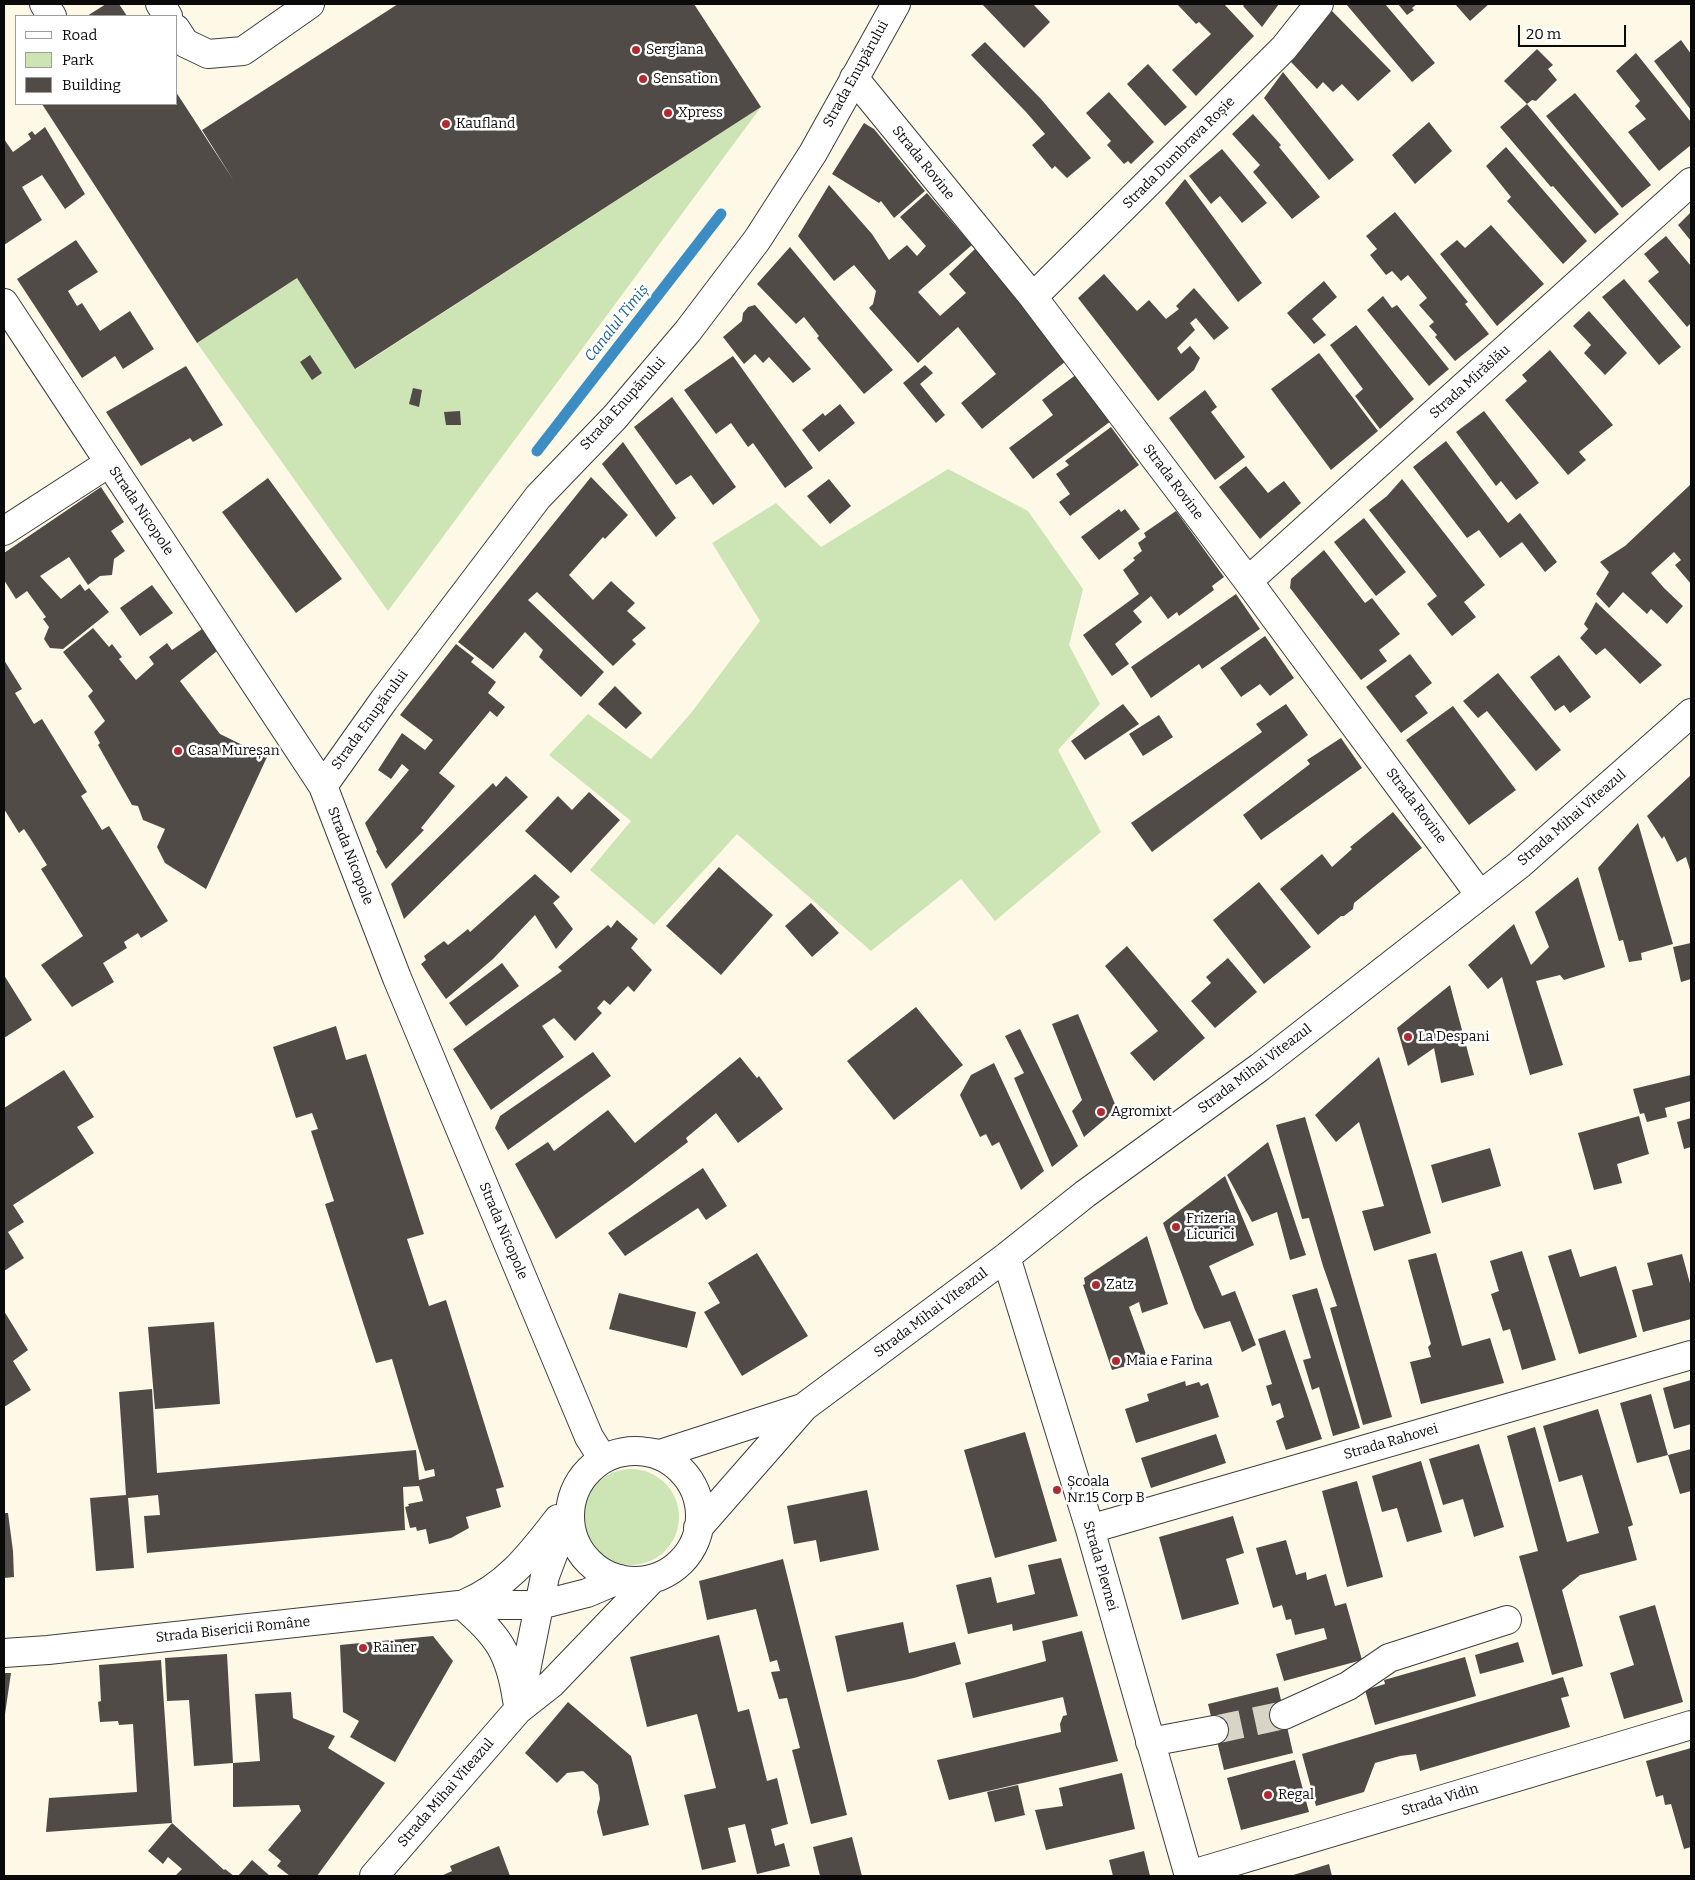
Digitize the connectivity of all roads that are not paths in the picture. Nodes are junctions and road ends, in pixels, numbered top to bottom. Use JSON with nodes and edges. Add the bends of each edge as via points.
{"nodes":[{"id":1,"x":44,"y":4,"type":"edge"},
{"id":2,"x":160,"y":4,"type":"edge"},
{"id":3,"x":310,"y":4,"type":"edge"},
{"id":4,"x":896,"y":4,"type":"edge"},
{"id":5,"x":1318,"y":4,"type":"edge"},
{"id":6,"x":51,"y":15,"type":"edge"},
{"id":7,"x":167,"y":15,"type":"edge"},
{"id":8,"x":178,"y":32,"type":"edge"},
{"id":9,"x":854,"y":78,"type":"junction"},
{"id":10,"x":1691,"y":182,"type":"edge"},
{"id":11,"x":1033,"y":297,"type":"junction"},
{"id":12,"x":4,"y":303,"type":"edge"},
{"id":13,"x":108,"y":463,"type":"junction"},
{"id":14,"x":4,"y":531,"type":"edge"},
{"id":15,"x":1248,"y":581,"type":"junction"},
{"id":16,"x":1691,"y":713,"type":"edge"},
{"id":17,"x":323,"y":786,"type":"junction"},
{"id":18,"x":1480,"y":895,"type":"junction"},
{"id":19,"x":1006,"y":1256,"type":"junction"},
{"id":20,"x":1691,"y":1355,"type":"edge"},
{"id":21,"x":804,"y":1407,"type":"junction"},
{"id":22,"x":639,"y":1450,"type":"junction"},
{"id":23,"x":603,"y":1459,"type":"junction"},
{"id":24,"x":570,"y":1510,"type":"junction"},
{"id":25,"x":698,"y":1528,"type":"junction"},
{"id":26,"x":1090,"y":1529,"type":"junction"},
{"id":27,"x":620,"y":1579,"type":"junction"},
{"id":28,"x":652,"y":1579,"type":"junction"},
{"id":29,"x":462,"y":1605,"type":"junction"},
{"id":30,"x":540,"y":1605,"type":"junction"},
{"id":31,"x":1507,"y":1620,"type":"dead end"},
{"id":32,"x":4,"y":1653,"type":"edge"},
{"id":33,"x":518,"y":1710,"type":"junction"},
{"id":34,"x":1284,"y":1715,"type":"tunnel mouth"},
{"id":35,"x":1691,"y":1725,"type":"edge"},
{"id":36,"x":1214,"y":1730,"type":"tunnel mouth"},
{"id":37,"x":1150,"y":1742,"type":"junction"},
{"id":38,"x":374,"y":1876,"type":"edge"},
{"id":39,"x":1189,"y":1876,"type":"edge"}],
"edges":[{"from":1,"to":6,"type":"street"},
{"from":2,"to":7,"type":"street"},
{"from":3,"to":8,"type":"street","via":[[244,51],[208,54],[185,43]]},
{"from":4,"to":9,"type":"street","name":"Strada Enupărului"},
{"from":5,"to":11,"type":"street","name":"Strada Dumbrava Roșie","via":[[1284,48]]},
{"from":9,"to":11,"type":"street","name":"Strada Rovine"},
{"from":9,"to":17,"type":"street","name":"Strada Enupărului","via":[[813,153],[757,240],[676,345],[615,416],[538,497]]},
{"from":10,"to":15,"type":"street","name":"Strada Mirăslău"},
{"from":11,"to":15,"type":"street","name":"Strada Rovine"},
{"from":12,"to":13,"type":"street","name":"Strada Nicopole"},
{"from":13,"to":14,"type":"street"},
{"from":13,"to":17,"type":"street","name":"Strada Nicopole"},
{"from":15,"to":18,"type":"street","name":"Strada Rovine"},
{"from":16,"to":18,"type":"street","name":"Strada Mihai Viteazul"},
{"from":17,"to":23,"type":"street","name":"Strada Nicopole","via":[[409,1008],[588,1437]]},
{"from":18,"to":19,"type":"street","name":"Strada Mihai Viteazul","via":[[1260,1067],[1085,1194]]},
{"from":19,"to":21,"type":"street","name":"Strada Mihai Viteazul"},
{"from":19,"to":26,"type":"street","name":"Strada Plevnei"},
{"from":20,"to":26,"type":"street","name":"Strada Rahovei"},
{"from":21,"to":22,"type":"street","name":"Strada Mihai Viteazul","via":[[660,1454]]},
{"from":21,"to":25,"type":"street","name":"Strada Mihai Viteazul"},
{"from":22,"to":23,"type":"street"},
{"from":22,"to":25,"type":"street","via":[[665,1458],[686,1476],[699,1506]]},
{"from":23,"to":24,"type":"street","via":[[582,1478]]},
{"from":24,"to":27,"type":"street","via":[[574,1539],[584,1557],[600,1571]]},
{"from":24,"to":29,"type":"street","name":"Strada Bisericii Române","via":[[503,1582]]},
{"from":24,"to":30,"type":"street","name":"Strada Mihai Viteazul","via":[[545,1576]]},
{"from":25,"to":28,"type":"street","via":[[683,1560]]},
{"from":26,"to":37,"type":"street","name":"Strada Plevnei"},
{"from":27,"to":28,"type":"street"},
{"from":27,"to":30,"type":"street","name":"Strada Bisericii Române","via":[[580,1595]]},
{"from":28,"to":33,"type":"street","name":"Strada Mihai Viteazul","via":[[551,1684]]},
{"from":29,"to":30,"type":"street","name":"Strada Bisericii Române"},
{"from":29,"to":32,"type":"street","name":"Strada Bisericii Române"},
{"from":29,"to":33,"type":"street","via":[[480,1620],[503,1648],[514,1678]]},
{"from":30,"to":33,"type":"street","name":"Strada Mihai Viteazul"},
{"from":31,"to":34,"type":"street","via":[[1389,1658],[1348,1686]]},
{"from":33,"to":38,"type":"street","name":"Strada Mihai Viteazul"},
{"from":35,"to":39,"type":"street","name":"Strada Vidin"},
{"from":36,"to":37,"type":"street"},
{"from":37,"to":39,"type":"street","name":"Strada Plevnei"}]}
